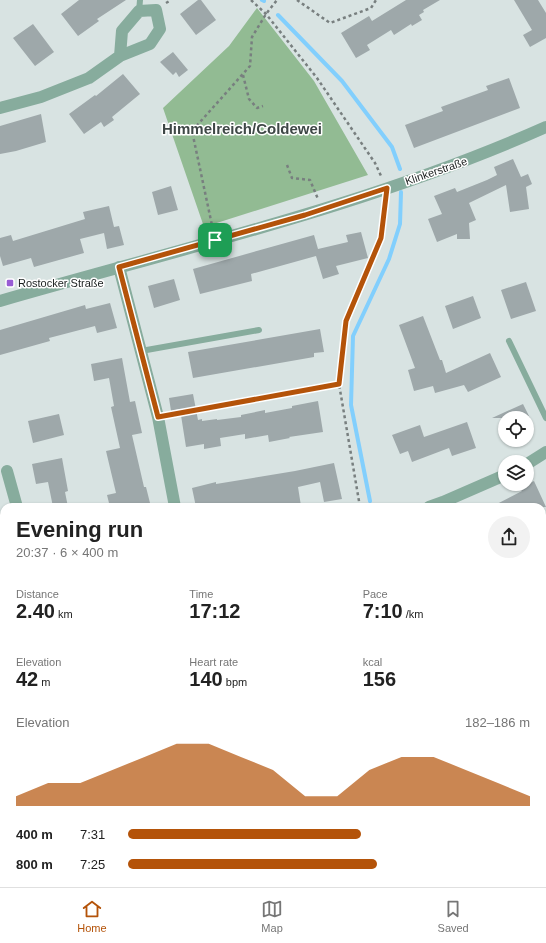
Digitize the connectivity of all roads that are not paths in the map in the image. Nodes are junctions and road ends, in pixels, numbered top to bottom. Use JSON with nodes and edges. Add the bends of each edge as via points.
{"nodes":[{"id":1,"x":139,"y":6,"type":"edge"},
{"id":2,"x":120,"y":56,"type":"junction"},
{"id":3,"x":0,"y":108,"type":"edge"},
{"id":4,"x":546,"y":127,"type":"edge"},
{"id":5,"x":119,"y":267,"type":"junction"},
{"id":6,"x":0,"y":301,"type":"edge"},
{"id":7,"x":259,"y":330,"type":"dead end"},
{"id":8,"x":509,"y":341,"type":"dead end"},
{"id":9,"x":141,"y":351,"type":"junction"},
{"id":10,"x":546,"y":418,"type":"edge"},
{"id":11,"x":546,"y":452,"type":"edge"},
{"id":12,"x":534,"y":460,"type":"edge"},
{"id":13,"x":7,"y":471,"type":"dead end"},
{"id":14,"x":498,"y":478,"type":"edge"},
{"id":15,"x":16,"y":503,"type":"edge"},
{"id":16,"x":174,"y":503,"type":"edge"},
{"id":17,"x":448,"y":503,"type":"edge"}],
"edges":[{"from":1,"to":2,"type":"street","via":[[122,31]]},
{"from":1,"to":2,"type":"street","via":[[156,10],[160,30],[150,44]]},
{"from":2,"to":3,"type":"street","via":[[89,78],[41,97]]},
{"from":4,"to":5,"type":"street","name":"Klinkerstraße","via":[[500,148],[387,188]]},
{"from":5,"to":6,"type":"street","name":"Klinkerstraße"},
{"from":5,"to":9,"type":"street"},
{"from":7,"to":9,"type":"lane"},
{"from":8,"to":10,"type":"lane"},
{"from":9,"to":16,"type":"street","via":[[158,417]]},
{"from":11,"to":12,"type":"street"},
{"from":13,"to":15,"type":"street"},
{"from":14,"to":17,"type":"street"}]}
